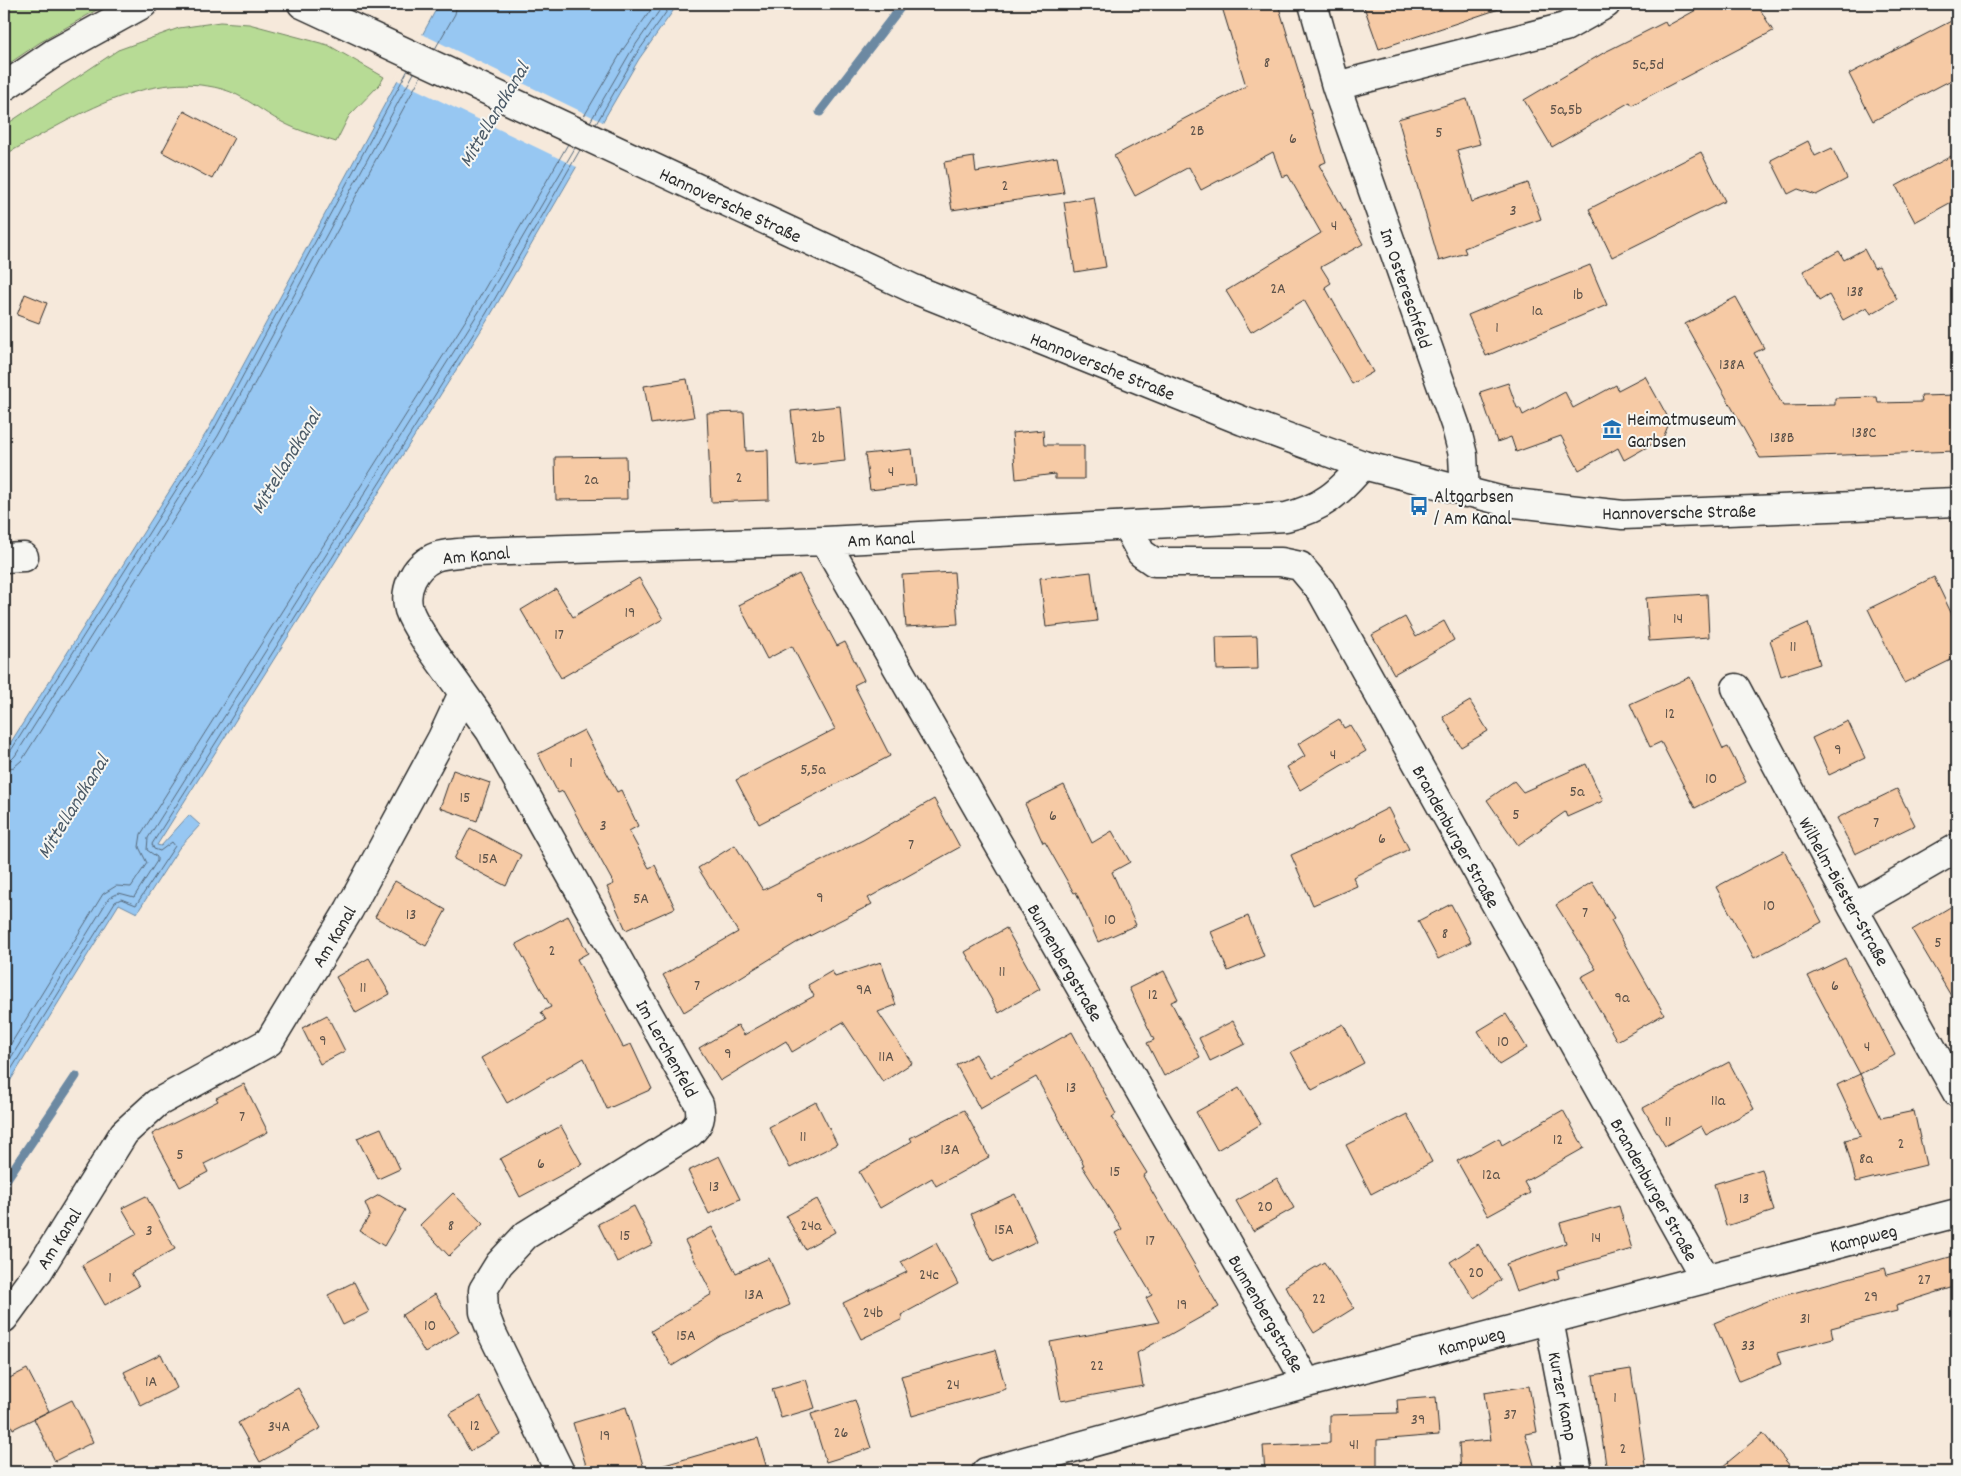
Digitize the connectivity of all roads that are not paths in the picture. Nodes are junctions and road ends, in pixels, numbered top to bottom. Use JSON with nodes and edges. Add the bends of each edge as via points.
{"nodes":[{"id":1,"x":143,"y":4,"type":"edge"},
{"id":2,"x":1313,"y":4,"type":"edge"},
{"id":3,"x":1606,"y":4,"type":"edge"},
{"id":4,"x":316,"y":7,"type":"edge"},
{"id":5,"x":1336,"y":86,"type":"junction"},
{"id":6,"x":4,"y":87,"type":"edge"},
{"id":7,"x":1363,"y":465,"type":"junction"},
{"id":8,"x":1465,"y":493,"type":"junction"},
{"id":9,"x":1957,"y":502,"type":"edge"},
{"id":10,"x":1127,"y":526,"type":"junction"},
{"id":11,"x":826,"y":541,"type":"junction"},
{"id":12,"x":1736,"y":688,"type":"dead end"},
{"id":13,"x":463,"y":693,"type":"junction"},
{"id":14,"x":1957,"y":848,"type":"edge"},
{"id":15,"x":1853,"y":908,"type":"junction"},
{"id":16,"x":1957,"y":1092,"type":"edge"},
{"id":17,"x":1957,"y":1212,"type":"edge"},
{"id":18,"x":1704,"y":1277,"type":"junction"},
{"id":19,"x":4,"y":1318,"type":"edge"},
{"id":20,"x":1549,"y":1320,"type":"junction"},
{"id":21,"x":1307,"y":1383,"type":"junction"},
{"id":22,"x":560,"y":1472,"type":"edge"},
{"id":23,"x":986,"y":1472,"type":"edge"},
{"id":24,"x":1578,"y":1472,"type":"edge"}],
"edges":[{"from":1,"to":6,"type":"street","via":[[54,52]]},
{"from":2,"to":5,"type":"street","name":"Im Ostereschfeld"},
{"from":3,"to":5,"type":"street","via":[[1565,27]]},
{"from":4,"to":7,"type":"street","name":"Hannoversche Straße","via":[[619,153],[914,289],[1243,421]]},
{"from":5,"to":8,"type":"street","name":"Im Ostereschfeld","via":[[1456,427],[1463,455]]},
{"from":7,"to":8,"type":"street","name":"Hannoversche Straße"},
{"from":7,"to":10,"type":"street","name":"Am Kanal","via":[[1326,502],[1307,512],[1286,517]]},
{"from":8,"to":9,"type":"street","name":"Hannoversche Straße","via":[[1507,502],[1622,515]]},
{"from":10,"to":11,"type":"street","name":"Am Kanal"},
{"from":10,"to":18,"type":"street","name":"Brandenburger Straße","via":[[1141,553],[1154,562],[1281,562],[1300,566],[1321,591]]},
{"from":11,"to":13,"type":"street","name":"Am Kanal","via":[[474,552],[433,558],[418,569],[411,581],[407,595],[409,608]]},
{"from":11,"to":21,"type":"street","name":"Bunnenbergstraße"},
{"from":12,"to":15,"type":"street","name":"Wilhelm-Biester-Straße"},
{"from":13,"to":19,"type":"street","name":"Am Kanal","via":[[350,910],[269,1042],[157,1103],[124,1132],[39,1270]]},
{"from":13,"to":22,"type":"street","name":"Im Lerchenfeld","via":[[490,731],[699,1104],[701,1114],[699,1125],[690,1133],[526,1235],[498,1264],[483,1290],[484,1312],[492,1333]]},
{"from":14,"to":15,"type":"street"},
{"from":15,"to":16,"type":"street","name":"Wilhelm-Biester-Straße"},
{"from":17,"to":18,"type":"street","name":"Kampweg"},
{"from":18,"to":20,"type":"street","name":"Kampweg"},
{"from":20,"to":21,"type":"street","name":"Kampweg"},
{"from":20,"to":24,"type":"street","name":"Kurzer Kamp"},
{"from":21,"to":23,"type":"street","name":"Kampweg"}]}
